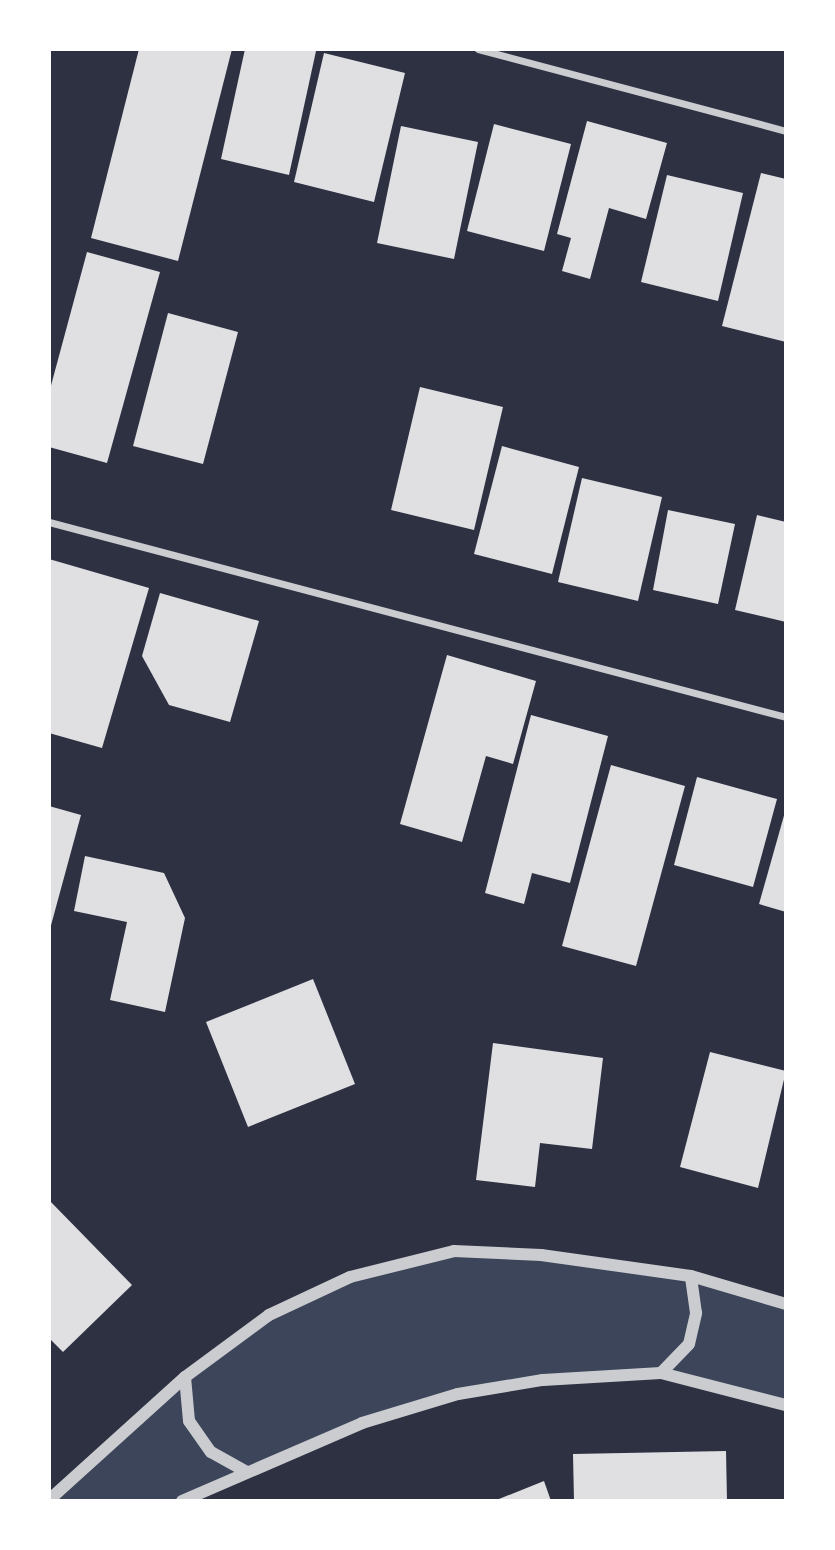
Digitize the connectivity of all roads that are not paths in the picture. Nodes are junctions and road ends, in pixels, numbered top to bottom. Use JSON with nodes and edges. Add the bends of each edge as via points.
{"nodes":[{"id":1,"x":478,"y":49,"type":"edge"},
{"id":2,"x":786,"y":131,"type":"edge"},
{"id":3,"x":49,"y":522,"type":"edge"},
{"id":4,"x":786,"y":717,"type":"edge"},
{"id":5,"x":691,"y":1276,"type":"junction"},
{"id":6,"x":786,"y":1304,"type":"edge"},
{"id":7,"x":661,"y":1373,"type":"junction"},
{"id":8,"x":185,"y":1377,"type":"junction"},
{"id":9,"x":786,"y":1405,"type":"edge"},
{"id":10,"x":247,"y":1472,"type":"junction"},
{"id":11,"x":49,"y":1500,"type":"edge"},
{"id":12,"x":181,"y":1501,"type":"edge"}],
"edges":[{"from":1,"to":2,"type":"street"},
{"from":3,"to":4,"type":"street"},
{"from":5,"to":6,"type":"street"},
{"from":5,"to":7,"type":"street","via":[[696,1312],[689,1344]]},
{"from":5,"to":8,"type":"street","via":[[541,1255],[454,1251],[350,1277],[269,1315]]},
{"from":7,"to":9,"type":"street"},
{"from":7,"to":10,"type":"street","via":[[543,1380],[457,1394],[362,1423]]},
{"from":8,"to":10,"type":"street","via":[[189,1421],[211,1451]]},
{"from":8,"to":11,"type":"street"},
{"from":10,"to":12,"type":"street"}]}
